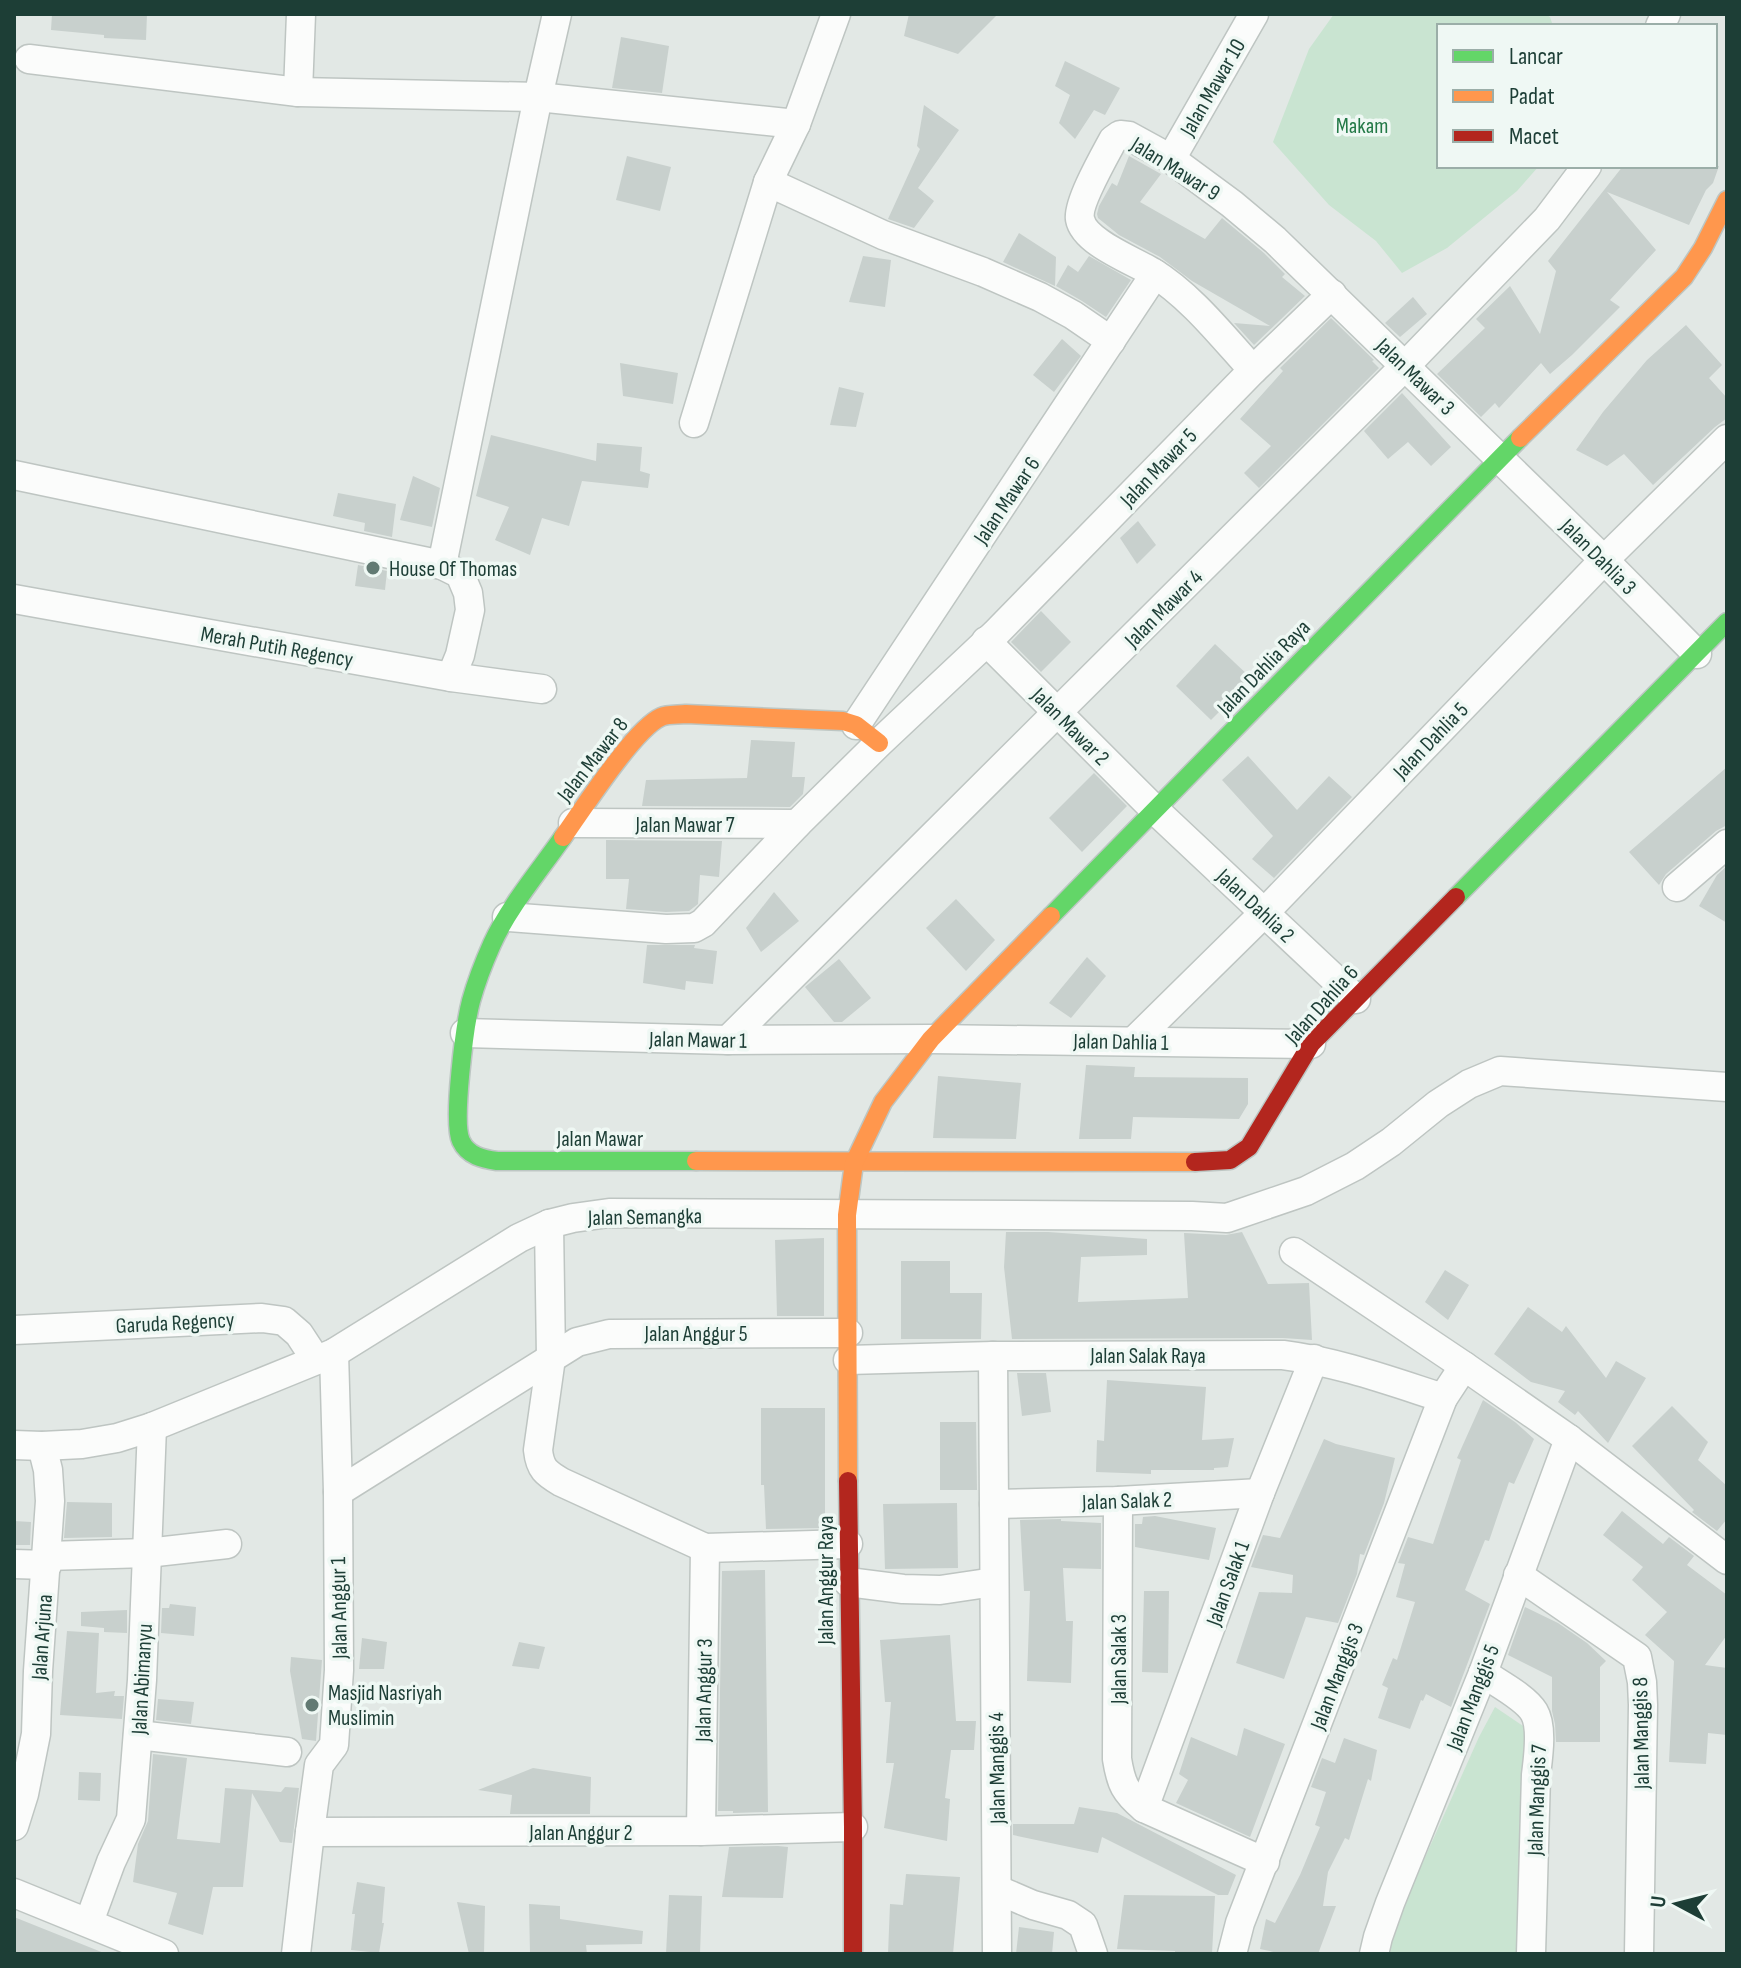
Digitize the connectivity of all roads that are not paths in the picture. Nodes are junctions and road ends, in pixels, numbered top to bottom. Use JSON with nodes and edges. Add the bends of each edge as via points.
{"nodes":[{"id":1,"x":301,"y":14,"type":"edge"},
{"id":2,"x":557,"y":14,"type":"edge"},
{"id":3,"x":836,"y":14,"type":"edge"},
{"id":4,"x":1254,"y":14,"type":"edge"},
{"id":5,"x":29,"y":59,"type":"dead end"},
{"id":6,"x":298,"y":92,"type":"junction"},
{"id":7,"x":538,"y":97,"type":"junction"},
{"id":8,"x":796,"y":124,"type":"junction"},
{"id":9,"x":1171,"y":159,"type":"junction"},
{"id":10,"x":1585,"y":168,"type":"edge"},
{"id":11,"x":768,"y":182,"type":"junction"},
{"id":12,"x":1727,"y":200,"type":"edge"},
{"id":13,"x":1155,"y":274,"type":"junction"},
{"id":14,"x":1332,"y":294,"type":"junction"},
{"id":15,"x":1111,"y":341,"type":"junction"},
{"id":16,"x":1405,"y":366,"type":"junction"},
{"id":17,"x":1253,"y":370,"type":"junction"},
{"id":18,"x":694,"y":423,"type":"dead end"},
{"id":19,"x":1727,"y":439,"type":"edge"},
{"id":20,"x":1500,"y":458,"type":"junction"},
{"id":21,"x":14,"y":475,"type":"edge"},
{"id":22,"x":1604,"y":560,"type":"junction"},
{"id":23,"x":442,"y":565,"type":"junction"},
{"id":24,"x":14,"y":599,"type":"edge"},
{"id":25,"x":1727,"y":622,"type":"edge"},
{"id":26,"x":986,"y":641,"type":"junction"},
{"id":27,"x":1697,"y":654,"type":"junction"},
{"id":28,"x":451,"y":677,"type":"junction"},
{"id":29,"x":542,"y":689,"type":"dead end"},
{"id":30,"x":1057,"y":713,"type":"junction"},
{"id":31,"x":856,"y":725,"type":"junction"},
{"id":32,"x":879,"y":743,"type":"junction"},
{"id":33,"x":1156,"y":811,"type":"junction"},
{"id":34,"x":573,"y":823,"type":"junction"},
{"id":35,"x":797,"y":824,"type":"junction"},
{"id":36,"x":1726,"y":846,"type":"edge"},
{"id":37,"x":1677,"y":887,"type":"dead end"},
{"id":38,"x":1264,"y":913,"type":"junction"},
{"id":39,"x":507,"y":917,"type":"junction"},
{"id":40,"x":1356,"y":999,"type":"junction"},
{"id":41,"x":465,"y":1033,"type":"junction"},
{"id":42,"x":931,"y":1039,"type":"junction"},
{"id":43,"x":728,"y":1040,"type":"junction"},
{"id":44,"x":1134,"y":1041,"type":"junction"},
{"id":45,"x":1311,"y":1044,"type":"junction"},
{"id":46,"x":1727,"y":1087,"type":"edge"},
{"id":47,"x":852,"y":1171,"type":"junction"},
{"id":48,"x":848,"y":1210,"type":"junction"},
{"id":49,"x":549,"y":1224,"type":"junction"},
{"id":50,"x":1294,"y":1252,"type":"dead end"},
{"id":51,"x":14,"y":1330,"type":"edge"},
{"id":52,"x":848,"y":1346,"type":"junction"},
{"id":53,"x":325,"y":1356,"type":"junction"},
{"id":54,"x":993,"y":1356,"type":"junction"},
{"id":55,"x":551,"y":1358,"type":"junction"},
{"id":56,"x":1314,"y":1359,"type":"junction"},
{"id":57,"x":1464,"y":1366,"type":"junction"},
{"id":58,"x":1443,"y":1398,"type":"junction"},
{"id":59,"x":152,"y":1427,"type":"junction"},
{"id":60,"x":1569,"y":1439,"type":"junction"},
{"id":61,"x":28,"y":1445,"type":"edge"},
{"id":62,"x":338,"y":1492,"type":"junction"},
{"id":63,"x":1260,"y":1493,"type":"junction"},
{"id":64,"x":1118,"y":1501,"type":"junction"},
{"id":65,"x":994,"y":1504,"type":"junction"},
{"id":66,"x":227,"y":1544,"type":"dead end"},
{"id":67,"x":848,"y":1544,"type":"junction"},
{"id":68,"x":705,"y":1548,"type":"junction"},
{"id":69,"x":147,"y":1553,"type":"junction"},
{"id":70,"x":1727,"y":1560,"type":"edge"},
{"id":71,"x":47,"y":1561,"type":"junction"},
{"id":72,"x":14,"y":1564,"type":"edge"},
{"id":73,"x":1518,"y":1575,"type":"junction"},
{"id":74,"x":848,"y":1582,"type":"junction"},
{"id":75,"x":994,"y":1582,"type":"junction"},
{"id":76,"x":1483,"y":1673,"type":"junction"},
{"id":77,"x":138,"y":1735,"type":"junction"},
{"id":78,"x":287,"y":1752,"type":"dead end"},
{"id":79,"x":1144,"y":1808,"type":"junction"},
{"id":80,"x":14,"y":1826,"type":"edge"},
{"id":81,"x":853,"y":1827,"type":"junction"},
{"id":82,"x":701,"y":1831,"type":"junction"},
{"id":83,"x":310,"y":1832,"type":"junction"},
{"id":84,"x":1265,"y":1862,"type":"junction"},
{"id":85,"x":998,"y":1890,"type":"junction"},
{"id":86,"x":15,"y":1896,"type":"edge"},
{"id":87,"x":89,"y":1922,"type":"junction"},
{"id":88,"x":164,"y":1954,"type":"edge"},
{"id":89,"x":296,"y":1954,"type":"edge"},
{"id":90,"x":853,"y":1954,"type":"edge"},
{"id":91,"x":997,"y":1954,"type":"edge"},
{"id":92,"x":1093,"y":1954,"type":"edge"},
{"id":93,"x":1232,"y":1954,"type":"edge"},
{"id":94,"x":1374,"y":1954,"type":"edge"},
{"id":95,"x":1531,"y":1954,"type":"edge"},
{"id":96,"x":1639,"y":1954,"type":"edge"}],
"edges":[{"from":1,"to":6,"type":"street"},
{"from":2,"to":7,"type":"street"},
{"from":3,"to":8,"type":"street"},
{"from":4,"to":9,"type":"street","name":"Jalan Mawar 10"},
{"from":5,"to":6,"type":"street"},
{"from":6,"to":7,"type":"street"},
{"from":7,"to":8,"type":"street"},
{"from":7,"to":23,"type":"street"},
{"from":8,"to":11,"type":"street"},
{"from":9,"to":13,"type":"street","name":"Jalan Mawar 9","via":[[1120,135],[1106,152],[1079,217],[1087,234]]},
{"from":9,"to":14,"type":"street","name":"Jalan Mawar 9","via":[[1243,213]]},
{"from":10,"to":16,"type":"street","name":"Jalan Mawar 4","via":[[1547,219]]},
{"from":11,"to":15,"type":"street","via":[[883,235],[1040,297]]},
{"from":11,"to":18,"type":"street"},
{"from":12,"to":20,"type":"street","name":"Jalan Dahlia Raya","via":[[1684,277]]},
{"from":13,"to":15,"type":"street","name":"Jalan Mawar 6"},
{"from":13,"to":17,"type":"street","name":"Jalan Mawar 9"},
{"from":14,"to":16,"type":"street","name":"Jalan Mawar 3"},
{"from":14,"to":17,"type":"street","name":"Jalan Mawar 5"},
{"from":15,"to":31,"type":"street","name":"Jalan Mawar 6"},
{"from":16,"to":20,"type":"street","name":"Jalan Mawar 3"},
{"from":16,"to":30,"type":"street","name":"Jalan Mawar 4"},
{"from":17,"to":26,"type":"street","name":"Jalan Mawar 5"},
{"from":19,"to":22,"type":"street","name":"Jalan Dahlia 5"},
{"from":20,"to":22,"type":"street","name":"Jalan Dahlia 3"},
{"from":20,"to":33,"type":"street","name":"Jalan Dahlia Raya"},
{"from":21,"to":23,"type":"street"},
{"from":22,"to":27,"type":"street","name":"Jalan Dahlia 3"},
{"from":22,"to":38,"type":"street","name":"Jalan Dahlia 5"},
{"from":23,"to":28,"type":"street","via":[[460,574],[470,610]]},
{"from":24,"to":28,"type":"street","name":"Merah Putih Regency"},
{"from":25,"to":27,"type":"street","name":"Jalan Dahlia 6"},
{"from":26,"to":30,"type":"street","name":"Jalan Mawar 2"},
{"from":26,"to":32,"type":"street","name":"Jalan Mawar 5"},
{"from":27,"to":40,"type":"street","name":"Jalan Dahlia 6"},
{"from":28,"to":29,"type":"street","name":"Merah Putih Regency"},
{"from":30,"to":33,"type":"street","name":"Jalan Mawar 2"},
{"from":30,"to":43,"type":"street","name":"Jalan Mawar 4"},
{"from":31,"to":32,"type":"street","name":"Jalan Mawar 8"},
{"from":31,"to":34,"type":"street","name":"Jalan Mawar 8","via":[[832,719],[663,716],[630,745]]},
{"from":32,"to":35,"type":"street","name":"Jalan Mawar 5"},
{"from":33,"to":38,"type":"street","name":"Jalan Dahlia 2"},
{"from":33,"to":42,"type":"street","name":"Jalan Dahlia Raya"},
{"from":34,"to":35,"type":"street","name":"Jalan Mawar 7"},
{"from":34,"to":39,"type":"street","name":"Jalan Mawar 8"},
{"from":35,"to":39,"type":"street","name":"Jalan Mawar 5","via":[[694,928]]},
{"from":36,"to":37,"type":"street"},
{"from":38,"to":40,"type":"street","name":"Jalan Dahlia 2"},
{"from":38,"to":44,"type":"street","name":"Jalan Dahlia 5"},
{"from":39,"to":41,"type":"street","name":"Jalan Mawar 8","via":[[481,971]]},
{"from":40,"to":45,"type":"street","name":"Jalan Dahlia 6"},
{"from":41,"to":43,"type":"street","name":"Jalan Mawar 1"},
{"from":41,"to":47,"type":"street","name":"Jalan Mawar","via":[[457,1120],[461,1141],[481,1159]]},
{"from":42,"to":43,"type":"street","name":"Jalan Mawar 1"},
{"from":42,"to":44,"type":"street","name":"Jalan Dahlia 1"},
{"from":42,"to":47,"type":"street","name":"Jalan Dahlia Raya","via":[[883,1102]]},
{"from":44,"to":45,"type":"street","name":"Jalan Dahlia 1"},
{"from":45,"to":47,"type":"street","name":"Jalan Dahlia 6","via":[[1249,1147],[1230,1160]]},
{"from":46,"to":48,"type":"street","name":"Jalan Semangka","via":[[1500,1071],[1438,1104],[1355,1166],[1306,1191],[1227,1218]]},
{"from":47,"to":48,"type":"street","name":"Jalan Dahlia Raya"},
{"from":48,"to":49,"type":"street","name":"Jalan Semangka","via":[[609,1213]]},
{"from":48,"to":52,"type":"street","name":"Jalan Anggur Raya"},
{"from":49,"to":53,"type":"street","name":"Jalan Semangka"},
{"from":49,"to":55,"type":"street"},
{"from":50,"to":57,"type":"street"},
{"from":51,"to":53,"type":"street","name":"Garuda Regency","via":[[262,1318],[284,1321]]},
{"from":52,"to":54,"type":"street","name":"Jalan Salak Raya"},
{"from":52,"to":55,"type":"street","name":"Jalan Anggur 5","via":[[609,1334],[577,1342]]},
{"from":52,"to":67,"type":"street","name":"Jalan Anggur Raya"},
{"from":53,"to":59,"type":"street","name":"Jalan Semangka"},
{"from":53,"to":62,"type":"street","name":"Jalan Anggur 1"},
{"from":54,"to":56,"type":"street","name":"Jalan Salak Raya"},
{"from":54,"to":65,"type":"street","name":"Jalan Manggis 4"},
{"from":55,"to":62,"type":"street","name":"Jalan Anggur 5"},
{"from":55,"to":68,"type":"street","via":[[538,1450],[547,1473]]},
{"from":56,"to":58,"type":"street","name":"Jalan Salak Raya"},
{"from":56,"to":63,"type":"street","name":"Jalan Salak 1"},
{"from":57,"to":58,"type":"street","name":"Jalan Manggis 3"},
{"from":57,"to":60,"type":"street"},
{"from":58,"to":84,"type":"street","name":"Jalan Manggis 3"},
{"from":59,"to":61,"type":"street","name":"Jalan Semangka","via":[[82,1444]]},
{"from":59,"to":69,"type":"street","name":"Jalan Abimanyu"},
{"from":60,"to":70,"type":"street"},
{"from":60,"to":73,"type":"street","name":"Jalan Manggis 5"},
{"from":61,"to":71,"type":"street","name":"Jalan Arjuna","via":[[48,1470]]},
{"from":62,"to":83,"type":"street","name":"Jalan Anggur 1","via":[[334,1745],[319,1765]]},
{"from":63,"to":64,"type":"street","name":"Jalan Salak 2"},
{"from":63,"to":79,"type":"street","name":"Jalan Salak 1"},
{"from":64,"to":65,"type":"street","name":"Jalan Salak 2"},
{"from":64,"to":79,"type":"street","name":"Jalan Salak 3","via":[[1117,1759],[1120,1779]]},
{"from":65,"to":75,"type":"street","name":"Jalan Manggis 4"},
{"from":66,"to":69,"type":"street"},
{"from":67,"to":68,"type":"street"},
{"from":67,"to":74,"type":"street","name":"Jalan Anggur Raya"},
{"from":68,"to":82,"type":"street","name":"Jalan Anggur 3"},
{"from":69,"to":71,"type":"street"},
{"from":69,"to":77,"type":"street","name":"Jalan Abimanyu"},
{"from":71,"to":72,"type":"street"},
{"from":71,"to":80,"type":"street","name":"Jalan Arjuna","via":[[36,1734]]},
{"from":73,"to":76,"type":"street","name":"Jalan Manggis 5"},
{"from":73,"to":96,"type":"street","name":"Jalan Manggis 8","via":[[1637,1657],[1643,1705]]},
{"from":74,"to":75,"type":"street","via":[[940,1590]]},
{"from":74,"to":81,"type":"street","name":"Jalan Anggur Raya"},
{"from":75,"to":85,"type":"street","name":"Jalan Manggis 4"},
{"from":76,"to":94,"type":"street","name":"Jalan Manggis 5"},
{"from":76,"to":95,"type":"street","name":"Jalan Manggis 7","via":[[1523,1700],[1538,1725]]},
{"from":77,"to":78,"type":"street"},
{"from":77,"to":87,"type":"street","name":"Jalan Abimanyu","via":[[131,1819]]},
{"from":79,"to":84,"type":"street"},
{"from":81,"to":82,"type":"street","name":"Jalan Anggur 2"},
{"from":81,"to":90,"type":"street","name":"Jalan Anggur Raya"},
{"from":82,"to":83,"type":"street","name":"Jalan Anggur 2"},
{"from":83,"to":89,"type":"street","name":"Jalan Anggur 1"},
{"from":84,"to":93,"type":"street","name":"Jalan Manggis 3"},
{"from":85,"to":91,"type":"street","name":"Jalan Manggis 4"},
{"from":85,"to":92,"type":"street","via":[[1083,1925]]},
{"from":86,"to":87,"type":"street"},
{"from":87,"to":88,"type":"street"}]}
